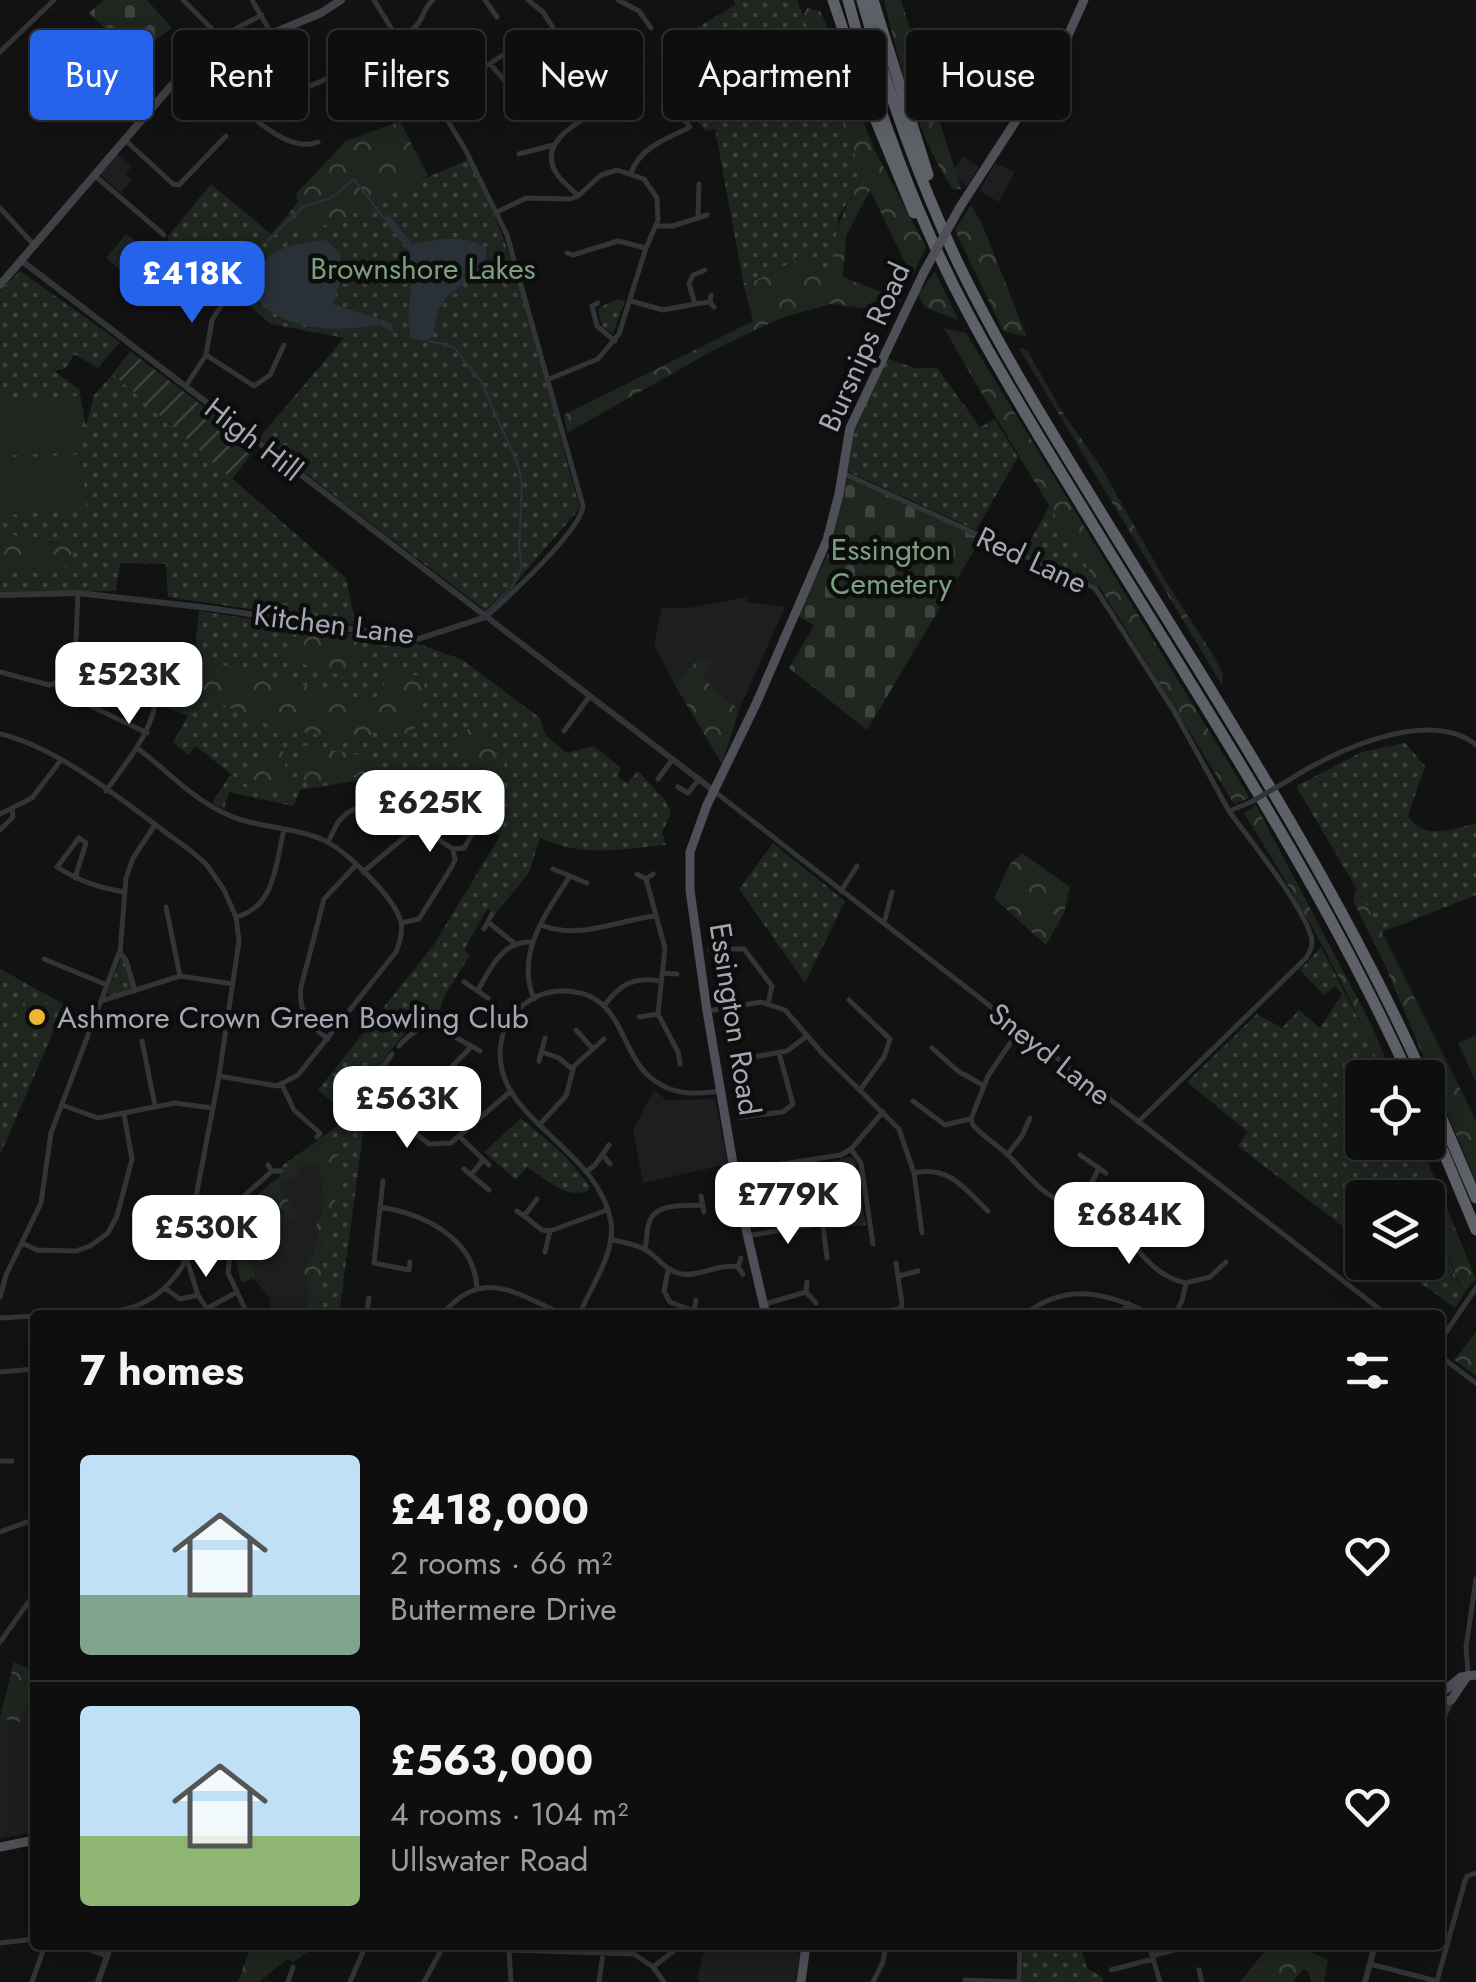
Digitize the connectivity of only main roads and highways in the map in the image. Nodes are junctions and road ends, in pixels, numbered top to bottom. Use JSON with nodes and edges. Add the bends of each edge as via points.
{"nodes":[{"id":1,"x":342,"y":0,"type":"edge"},
{"id":2,"x":835,"y":0,"type":"edge"},
{"id":3,"x":848,"y":0,"type":"edge"},
{"id":4,"x":862,"y":0,"type":"edge"},
{"id":5,"x":874,"y":0,"type":"edge"},
{"id":6,"x":1084,"y":0,"type":"edge"},
{"id":7,"x":847,"y":30,"type":"edge"},
{"id":8,"x":857,"y":30,"type":"edge"},
{"id":9,"x":886,"y":119,"type":"edge"},
{"id":10,"x":958,"y":264,"type":"junction"},
{"id":11,"x":0,"y":285,"type":"edge"},
{"id":12,"x":959,"y":295,"type":"junction"},
{"id":13,"x":714,"y":791,"type":"joint"},
{"id":14,"x":1401,"y":1060,"type":"edge"},
{"id":15,"x":1415,"y":1060,"type":"edge"},
{"id":16,"x":1445,"y":1126,"type":"edge"},
{"id":17,"x":1445,"y":1156,"type":"edge"},
{"id":18,"x":1476,"y":1198,"type":"edge"},
{"id":19,"x":1476,"y":1230,"type":"edge"},
{"id":20,"x":764,"y":1310,"type":"edge"},
{"id":21,"x":1472,"y":1675,"type":"edge"},
{"id":22,"x":1445,"y":1695,"type":"edge"},
{"id":23,"x":30,"y":1841,"type":"edge"},
{"id":24,"x":0,"y":1847,"type":"edge"},
{"id":25,"x":805,"y":1950,"type":"edge"},
{"id":26,"x":802,"y":1982,"type":"edge"}],
"edges":[{"from":1,"to":11,"type":"main road","via":[[171,86]]},
{"from":2,"to":7,"type":"highway"},
{"from":2,"to":12,"type":"highway","via":[[919,226]]},
{"from":3,"to":8,"type":"highway"},
{"from":4,"to":10,"type":"highway","via":[[898,116]]},
{"from":5,"to":10,"type":"highway"},
{"from":6,"to":13,"type":"main road","name":"Bursnips Road","bridge":true,"via":[[1046,75],[924,272],[850,428],[827,540]]},
{"from":9,"to":12,"type":"highway"},
{"from":10,"to":15,"type":"highway","via":[[1044,420],[1258,764]]},
{"from":12,"to":14,"type":"highway","via":[[1247,774]]},
{"from":13,"to":20,"type":"main road","name":"Essington Road","via":[[689,859],[690,890],[734,1172]]},
{"from":16,"to":18,"type":"highway"},
{"from":17,"to":19,"type":"highway"},
{"from":21,"to":22,"type":"main road"},
{"from":23,"to":24,"type":"main road"},
{"from":25,"to":26,"type":"main road"}]}
